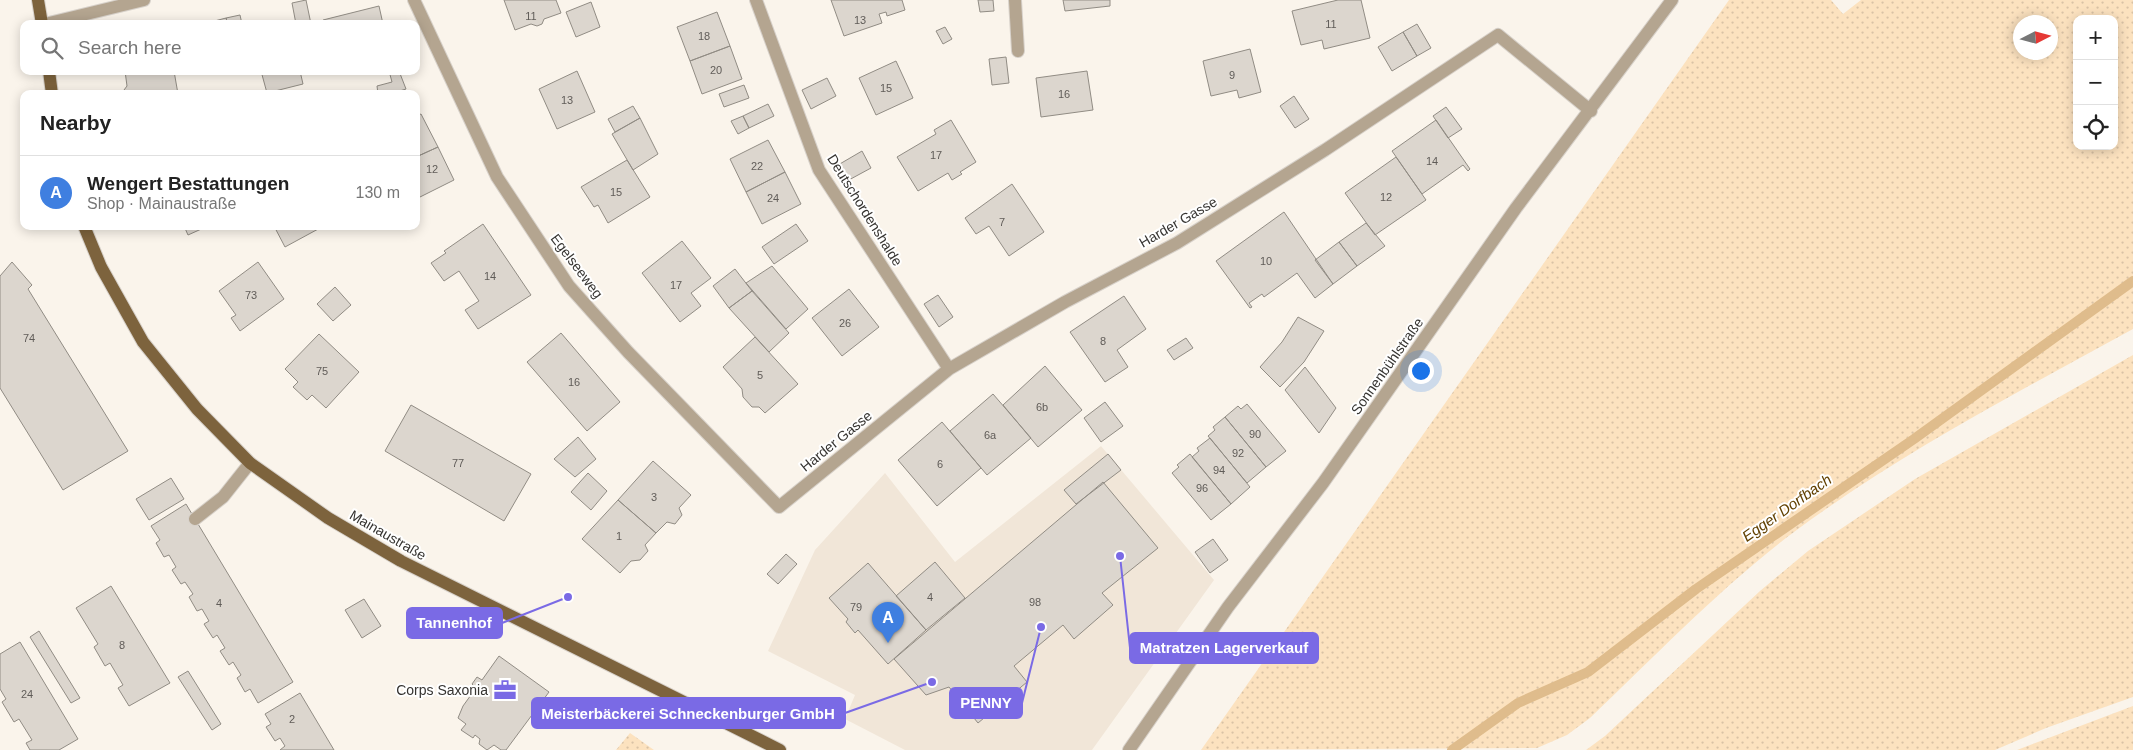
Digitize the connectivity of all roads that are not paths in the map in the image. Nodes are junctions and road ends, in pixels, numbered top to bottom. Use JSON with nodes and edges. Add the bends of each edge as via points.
{"nodes":[{"id":1,"x":38,"y":0,"type":"edge"},
{"id":2,"x":144,"y":0,"type":"edge"},
{"id":3,"x":414,"y":0,"type":"edge"},
{"id":4,"x":756,"y":0,"type":"edge"},
{"id":5,"x":1015,"y":0,"type":"edge"},
{"id":6,"x":1672,"y":0,"type":"edge"},
{"id":7,"x":42,"y":20,"type":"edge"},
{"id":8,"x":60,"y":20,"type":"edge"},
{"id":9,"x":1018,"y":51,"type":"dead end"},
{"id":10,"x":50,"y":75,"type":"edge"},
{"id":11,"x":51,"y":90,"type":"edge"},
{"id":12,"x":1591,"y":111,"type":"junction"},
{"id":13,"x":86,"y":230,"type":"edge"},
{"id":14,"x":949,"y":369,"type":"junction"},
{"id":15,"x":250,"y":462,"type":"junction"},
{"id":16,"x":779,"y":506,"type":"joint"},
{"id":17,"x":195,"y":519,"type":"dead end"},
{"id":18,"x":780,"y":750,"type":"edge"},
{"id":19,"x":1129,"y":750,"type":"edge"}],
"edges":[{"from":1,"to":7,"type":"main road"},
{"from":2,"to":8,"type":"street"},
{"from":3,"to":16,"type":"street","name":"Egelseeweg","via":[[497,177],[569,286],[628,352]]},
{"from":4,"to":14,"type":"street","name":"Deutschordenshalde","via":[[819,170]]},
{"from":5,"to":9,"type":"street"},
{"from":6,"to":12,"type":"street","name":"Sonnenbühlstraße"},
{"from":10,"to":11,"type":"main road"},
{"from":12,"to":14,"type":"street","name":"Harder Gasse","via":[[1498,35],[1325,150],[1177,242]]},
{"from":12,"to":19,"type":"street","name":"Sonnenbühlstraße","via":[[1516,208],[1323,484],[1228,607]]},
{"from":13,"to":15,"type":"main road","name":"Mainaustraße","via":[[101,267],[143,342],[197,409]]},
{"from":14,"to":16,"type":"street","name":"Harder Gasse"},
{"from":15,"to":17,"type":"street","via":[[223,497]]},
{"from":15,"to":18,"type":"main road","name":"Mainaustraße","via":[[328,518],[402,561]]}]}
